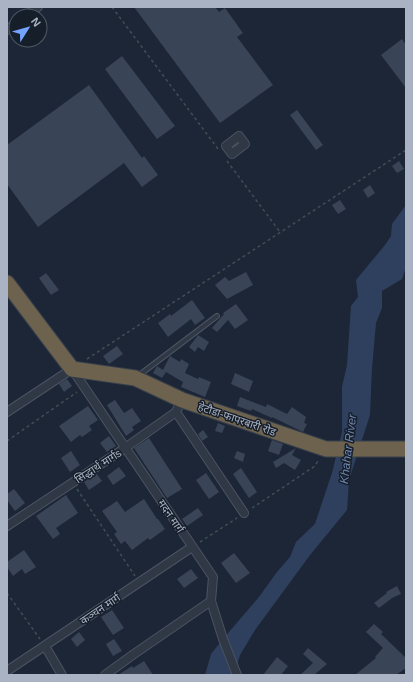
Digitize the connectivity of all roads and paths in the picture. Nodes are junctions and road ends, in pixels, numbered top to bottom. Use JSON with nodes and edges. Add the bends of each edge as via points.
{"nodes":[{"id":1,"x":112,"y":7,"type":"edge"},
{"id":2,"x":406,"y":150,"type":"edge"},
{"id":3,"x":219,"y":151,"type":"dead end"},
{"id":4,"x":224,"y":157,"type":"dead end"},
{"id":5,"x":280,"y":232,"type":"junction"},
{"id":6,"x":7,"y":283,"type":"edge"},
{"id":7,"x":217,"y":316,"type":"dead end"},
{"id":8,"x":72,"y":369,"type":"junction"},
{"id":9,"x":135,"y":378,"type":"junction"},
{"id":10,"x":84,"y":387,"type":"junction"},
{"id":11,"x":179,"y":406,"type":"junction"},
{"id":12,"x":7,"y":412,"type":"edge"},
{"id":13,"x":7,"y":441,"type":"edge"},
{"id":14,"x":125,"y":448,"type":"junction"},
{"id":15,"x":326,"y":449,"type":"junction"},
{"id":16,"x":406,"y":449,"type":"edge"},
{"id":17,"x":73,"y":482,"type":"junction"},
{"id":18,"x":244,"y":513,"type":"junction"},
{"id":19,"x":7,"y":526,"type":"edge"},
{"id":20,"x":192,"y":547,"type":"junction"},
{"id":21,"x":140,"y":583,"type":"junction"},
{"id":22,"x":7,"y":593,"type":"edge"},
{"id":23,"x":212,"y":601,"type":"junction"},
{"id":24,"x":45,"y":646,"type":"junction"},
{"id":25,"x":7,"y":671,"type":"edge"},
{"id":26,"x":62,"y":675,"type":"edge"},
{"id":27,"x":105,"y":675,"type":"edge"},
{"id":28,"x":237,"y":675,"type":"edge"}],
"edges":[{"from":1,"to":3,"type":"path"},
{"from":2,"to":5,"type":"path"},
{"from":4,"to":5,"type":"path"},
{"from":5,"to":8,"type":"path"},
{"from":6,"to":8,"type":"highway"},
{"from":7,"to":9,"type":"lane"},
{"from":8,"to":9,"type":"highway","name":"हेटौडा-फापरबारी रोड"},
{"from":8,"to":10,"type":"street","name":"मदन मार्ग"},
{"from":8,"to":12,"type":"street"},
{"from":9,"to":11,"type":"highway","name":"हेटौडा-फापरबारी रोड"},
{"from":10,"to":13,"type":"path"},
{"from":10,"to":14,"type":"street","name":"मदन मार्ग"},
{"from":11,"to":14,"type":"street","name":"सिद्धार्थ मार्गs"},
{"from":11,"to":15,"type":"highway","name":"हेटौडा-फापरबारी रोड"},
{"from":11,"to":18,"type":"street"},
{"from":14,"to":17,"type":"street","name":"सिद्धार्थ मार्गs"},
{"from":14,"to":20,"type":"street","name":"मदन मार्ग"},
{"from":15,"to":16,"type":"highway","name":"हेटौडा-फापरबारी रोड"},
{"from":15,"to":18,"type":"path","via":[[315,466]]},
{"from":17,"to":19,"type":"street","name":"सिद्धार्थ मार्गs"},
{"from":17,"to":21,"type":"path"},
{"from":18,"to":20,"type":"path"},
{"from":20,"to":21,"type":"street","name":"कञ्चन मार्ग"},
{"from":20,"to":23,"type":"street","name":"मदन मार्ग","via":[[213,577]]},
{"from":21,"to":24,"type":"street","name":"कञ्चन मार्ग"},
{"from":22,"to":24,"type":"path"},
{"from":23,"to":27,"type":"street"},
{"from":23,"to":28,"type":"street","name":"मदन मार्ग"},
{"from":24,"to":25,"type":"street","name":"कञ्चन मार्ग"},
{"from":24,"to":26,"type":"street"}]}
